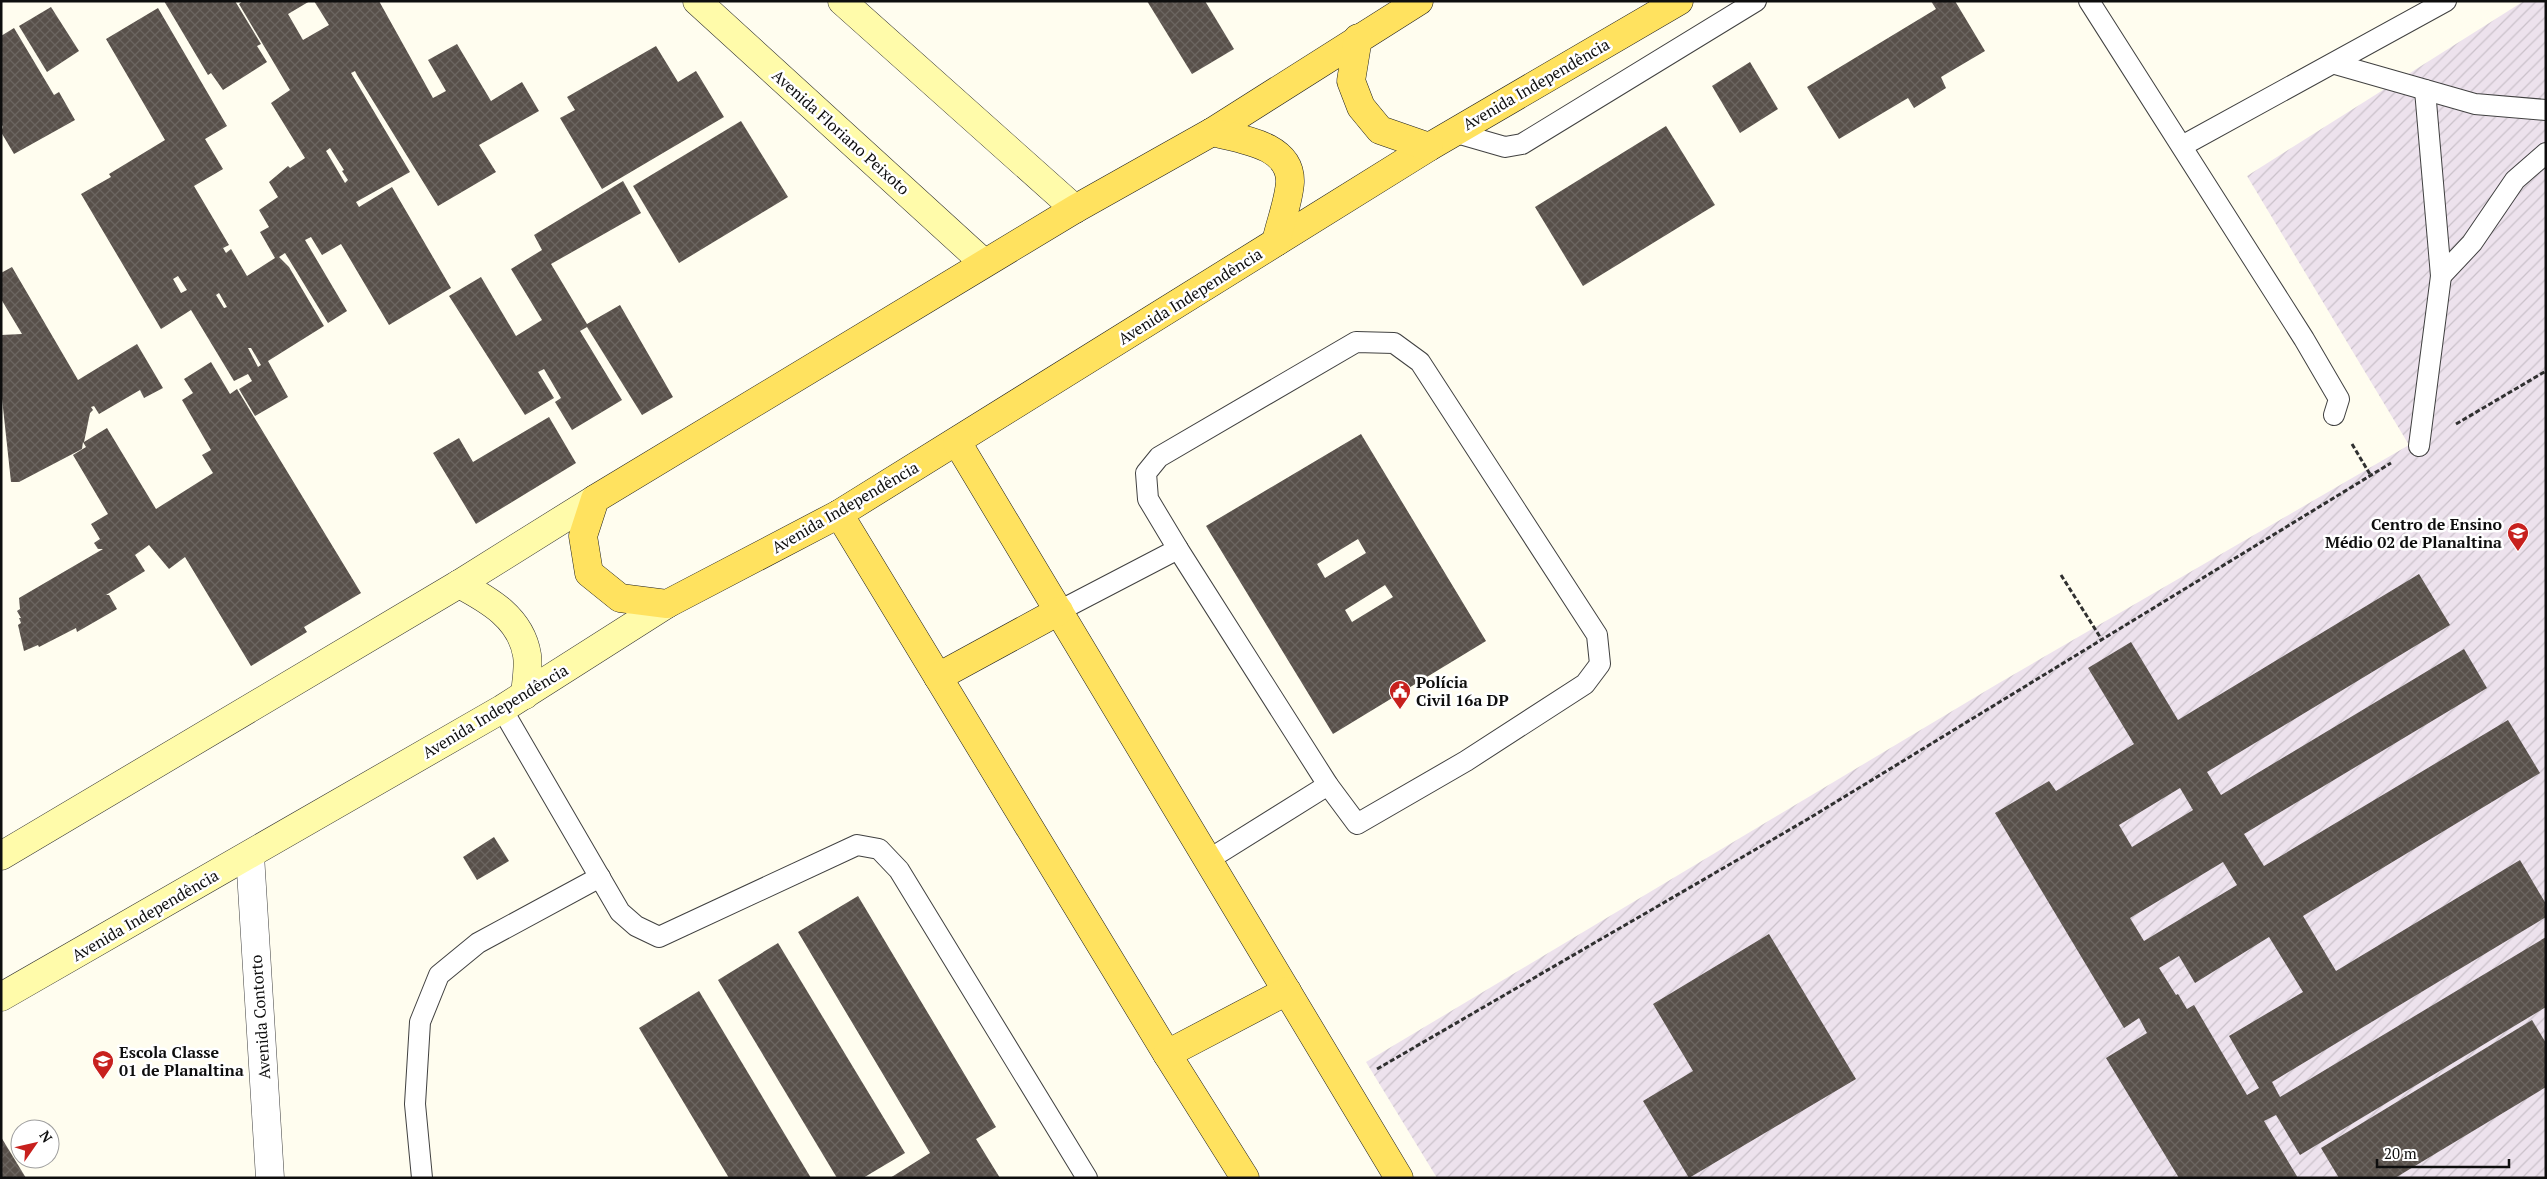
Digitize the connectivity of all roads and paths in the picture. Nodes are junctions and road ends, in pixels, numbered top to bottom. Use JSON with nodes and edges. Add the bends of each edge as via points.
{"nodes":[{"id":1,"x":697,"y":1,"type":"edge"},
{"id":2,"x":842,"y":1,"type":"edge"},
{"id":3,"x":1419,"y":1,"type":"edge"},
{"id":4,"x":1679,"y":1,"type":"edge"},
{"id":5,"x":1756,"y":1,"type":"edge"},
{"id":6,"x":2089,"y":1,"type":"edge"},
{"id":7,"x":2446,"y":1,"type":"edge"},
{"id":8,"x":1358,"y":38,"type":"junction"},
{"id":9,"x":2335,"y":64,"type":"junction"},
{"id":10,"x":2425,"y":90,"type":"junction"},
{"id":11,"x":2546,"y":110,"type":"edge"},
{"id":12,"x":1212,"y":132,"type":"junction"},
{"id":13,"x":1453,"y":132,"type":"junction"},
{"id":14,"x":2182,"y":146,"type":"junction"},
{"id":15,"x":1429,"y":147,"type":"junction"},
{"id":16,"x":2546,"y":153,"type":"edge"},
{"id":17,"x":1075,"y":209,"type":"junction"},
{"id":18,"x":1276,"y":242,"type":"junction"},
{"id":19,"x":984,"y":263,"type":"junction"},
{"id":20,"x":2441,"y":276,"type":"junction"},
{"id":21,"x":2546,"y":371,"type":"edge"},
{"id":22,"x":2334,"y":415,"type":"dead end"},
{"id":23,"x":957,"y":442,"type":"junction"},
{"id":24,"x":2419,"y":446,"type":"junction"},
{"id":25,"x":595,"y":499,"type":"junction"},
{"id":26,"x":839,"y":514,"type":"junction"},
{"id":27,"x":1178,"y":549,"type":"junction"},
{"id":28,"x":2061,"y":576,"type":"dead end"},
{"id":29,"x":459,"y":584,"type":"junction"},
{"id":30,"x":667,"y":604,"type":"junction"},
{"id":31,"x":1059,"y":611,"type":"junction"},
{"id":32,"x":2102,"y":640,"type":"junction"},
{"id":33,"x":938,"y":678,"type":"junction"},
{"id":34,"x":526,"y":695,"type":"junction"},
{"id":35,"x":502,"y":709,"type":"junction"},
{"id":36,"x":1328,"y":785,"type":"junction"},
{"id":37,"x":1,"y":856,"type":"edge"},
{"id":38,"x":250,"y":856,"type":"junction"},
{"id":39,"x":1208,"y":860,"type":"junction"},
{"id":40,"x":600,"y":877,"type":"junction"},
{"id":41,"x":1287,"y":991,"type":"junction"},
{"id":42,"x":1,"y":996,"type":"edge"},
{"id":43,"x":1167,"y":1054,"type":"junction"},
{"id":44,"x":1345,"y":1087,"type":"junction"},
{"id":45,"x":270,"y":1178,"type":"edge"},
{"id":46,"x":422,"y":1178,"type":"edge"},
{"id":47,"x":1086,"y":1178,"type":"edge"},
{"id":48,"x":1245,"y":1178,"type":"edge"},
{"id":49,"x":1399,"y":1178,"type":"edge"}],
"edges":[{"from":1,"to":19,"type":"street","name":"Avenida Floriano Peixoto"},
{"from":2,"to":17,"type":"street"},
{"from":3,"to":8,"type":"main road"},
{"from":4,"to":13,"type":"main road","name":"Avenida Independência"},
{"from":5,"to":13,"type":"lane","via":[[1522,144],[1505,147]]},
{"from":6,"to":14,"type":"lane"},
{"from":7,"to":9,"type":"lane"},
{"from":8,"to":12,"type":"main road"},
{"from":8,"to":15,"type":"main road","via":[[1351,80],[1362,107],[1380,130]]},
{"from":9,"to":10,"type":"lane"},
{"from":9,"to":14,"type":"lane"},
{"from":10,"to":11,"type":"lane","via":[[2474,104]]},
{"from":10,"to":20,"type":"lane"},
{"from":12,"to":17,"type":"main road"},
{"from":12,"to":18,"type":"main road","via":[[1269,148],[1284,161],[1290,181]]},
{"from":13,"to":15,"type":"main road","name":"Avenida Independência"},
{"from":14,"to":22,"type":"lane","via":[[2333,389],[2339,400]]},
{"from":15,"to":18,"type":"main road","name":"Avenida Independência"},
{"from":16,"to":20,"type":"lane","via":[[2515,180],[2472,243]]},
{"from":17,"to":19,"type":"main road"},
{"from":18,"to":23,"type":"main road","name":"Avenida Independência"},
{"from":19,"to":25,"type":"main road"},
{"from":20,"to":24,"type":"lane"},
{"from":21,"to":24,"type":"path"},
{"from":23,"to":26,"type":"main road","name":"Avenida Independência"},
{"from":23,"to":31,"type":"main road"},
{"from":24,"to":32,"type":"path"},
{"from":25,"to":29,"type":"street"},
{"from":25,"to":30,"type":"main road","via":[[583,536],[589,573],[620,598]]},
{"from":26,"to":30,"type":"main road","name":"Avenida Independência"},
{"from":26,"to":33,"type":"main road"},
{"from":27,"to":31,"type":"lane"},
{"from":27,"to":36,"type":"lane"},
{"from":27,"to":36,"type":"lane","via":[[1148,499],[1146,474],[1159,457],[1356,342],[1394,343],[1420,362],[1597,635],[1600,664],[1586,684],[1466,761],[1357,824]]},
{"from":28,"to":32,"type":"path"},
{"from":29,"to":34,"type":"street","via":[[494,603],[516,627],[527,655]]},
{"from":29,"to":37,"type":"street"},
{"from":30,"to":34,"type":"street","name":"Avenida Independência"},
{"from":31,"to":33,"type":"main road"},
{"from":31,"to":39,"type":"main road"},
{"from":32,"to":44,"type":"path","via":[[1808,819]]},
{"from":33,"to":43,"type":"main road"},
{"from":34,"to":35,"type":"street","name":"Avenida Independência"},
{"from":35,"to":38,"type":"street","name":"Avenida Independência"},
{"from":35,"to":40,"type":"lane"},
{"from":36,"to":39,"type":"lane"},
{"from":38,"to":42,"type":"street","name":"Avenida Independência"},
{"from":38,"to":45,"type":"street","name":"Avenida Contorto"},
{"from":39,"to":41,"type":"main road"},
{"from":40,"to":46,"type":"lane","via":[[478,943],[439,975],[420,1022],[415,1104]]},
{"from":40,"to":47,"type":"lane","via":[[620,912],[636,926],[659,937],[857,845],[879,849],[899,870]]},
{"from":41,"to":43,"type":"main road"},
{"from":41,"to":44,"type":"main road"},
{"from":43,"to":48,"type":"main road"},
{"from":44,"to":49,"type":"main road"}]}
